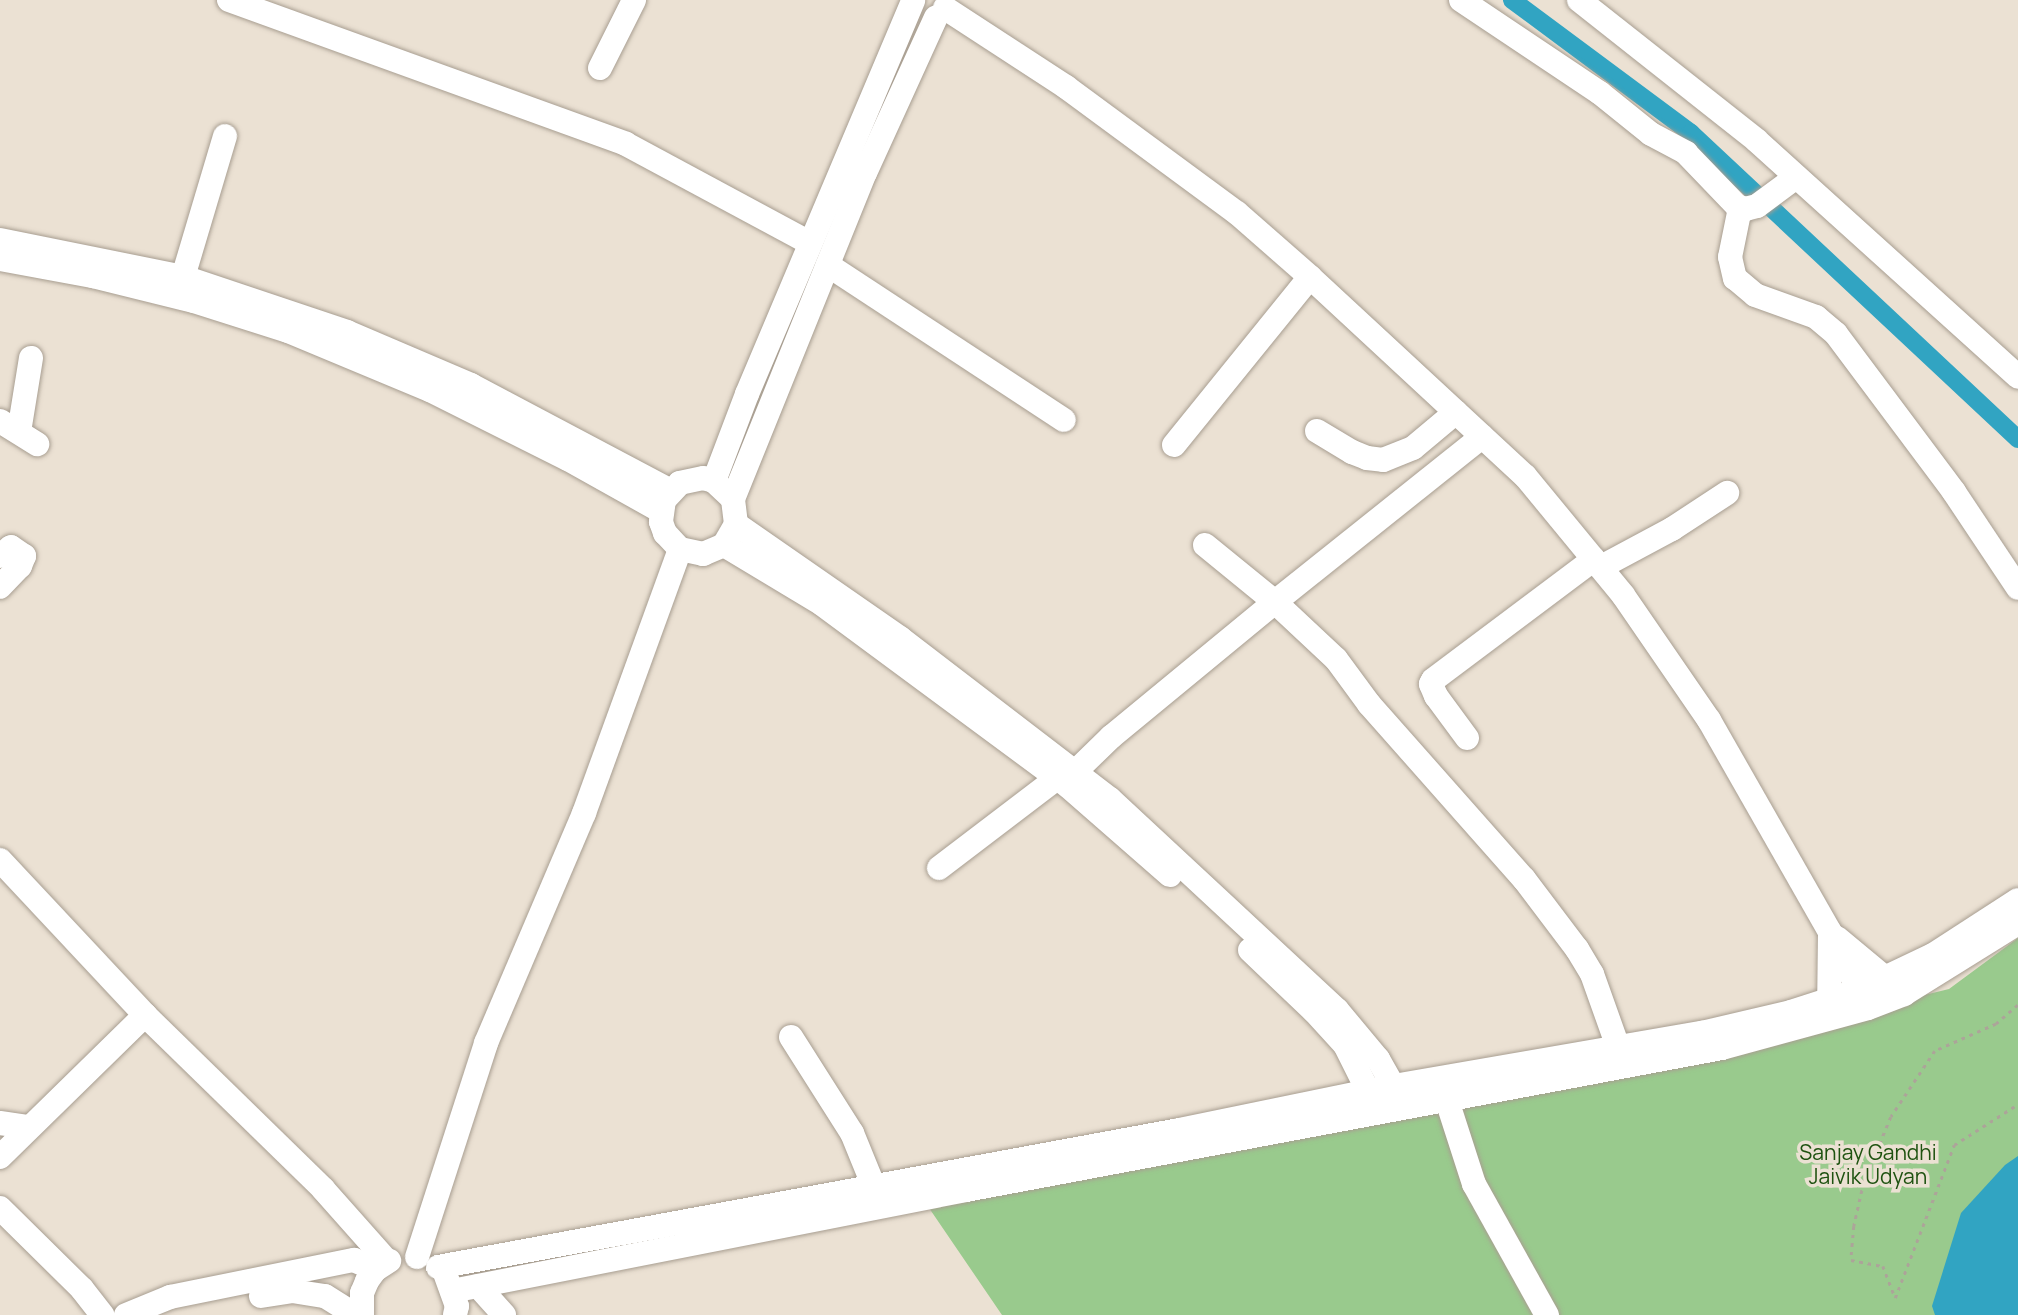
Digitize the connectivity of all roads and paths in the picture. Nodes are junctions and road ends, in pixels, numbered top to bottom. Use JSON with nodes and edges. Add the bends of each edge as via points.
{"nodes":[{"id":1,"x":229,"y":0,"type":"edge"},
{"id":2,"x":634,"y":0,"type":"edge"},
{"id":3,"x":913,"y":0,"type":"edge"},
{"id":4,"x":1461,"y":0,"type":"edge"},
{"id":5,"x":1579,"y":0,"type":"edge"},
{"id":6,"x":942,"y":8,"type":"edge"},
{"id":7,"x":600,"y":68,"type":"dead end"},
{"id":8,"x":225,"y":136,"type":"dead end"},
{"id":9,"x":1796,"y":177,"type":"junction"},
{"id":10,"x":1756,"y":203,"type":"junction"},
{"id":11,"x":0,"y":240,"type":"edge"},
{"id":12,"x":810,"y":243,"type":"junction"},
{"id":13,"x":0,"y":259,"type":"edge"},
{"id":14,"x":828,"y":264,"type":"junction"},
{"id":15,"x":183,"y":277,"type":"junction"},
{"id":16,"x":1310,"y":277,"type":"junction"},
{"id":17,"x":31,"y":358,"type":"dead end"},
{"id":18,"x":2018,"y":377,"type":"edge"},
{"id":19,"x":1456,"y":412,"type":"junction"},
{"id":20,"x":1064,"y":420,"type":"dead end"},
{"id":21,"x":1317,"y":431,"type":"dead end"},
{"id":22,"x":19,"y":432,"type":"edge"},
{"id":23,"x":1482,"y":437,"type":"junction"},
{"id":24,"x":1174,"y":445,"type":"dead end"},
{"id":25,"x":714,"y":481,"type":"junction"},
{"id":26,"x":1727,"y":493,"type":"dead end"},
{"id":27,"x":733,"y":499,"type":"junction"},
{"id":28,"x":666,"y":501,"type":"junction"},
{"id":29,"x":730,"y":534,"type":"junction"},
{"id":30,"x":1205,"y":545,"type":"dead end"},
{"id":31,"x":680,"y":549,"type":"junction"},
{"id":32,"x":0,"y":556,"type":"edge"},
{"id":33,"x":1598,"y":563,"type":"junction"},
{"id":34,"x":0,"y":587,"type":"edge"},
{"id":35,"x":2018,"y":588,"type":"edge"},
{"id":36,"x":1275,"y":602,"type":"junction"},
{"id":37,"x":1467,"y":738,"type":"dead end"},
{"id":38,"x":1067,"y":775,"type":"junction"},
{"id":39,"x":0,"y":860,"type":"edge"},
{"id":40,"x":939,"y":868,"type":"dead end"},
{"id":41,"x":2018,"y":900,"type":"edge"},
{"id":42,"x":2018,"y":923,"type":"edge"},
{"id":43,"x":1830,"y":932,"type":"junction"},
{"id":44,"x":1885,"y":978,"type":"junction"},
{"id":45,"x":1904,"y":994,"type":"junction"},
{"id":46,"x":1864,"y":999,"type":"junction"},
{"id":47,"x":2018,"y":1005,"type":"edge"},
{"id":48,"x":1829,"y":1009,"type":"junction"},
{"id":49,"x":145,"y":1015,"type":"junction"},
{"id":50,"x":791,"y":1037,"type":"dead end"},
{"id":51,"x":1618,"y":1047,"type":"junction"},
{"id":52,"x":1441,"y":1078,"type":"junction"},
{"id":53,"x":1400,"y":1097,"type":"junction"},
{"id":54,"x":1374,"y":1101,"type":"junction"},
{"id":55,"x":1446,"y":1102,"type":"junction"},
{"id":56,"x":2018,"y":1104,"type":"edge"},
{"id":57,"x":0,"y":1123,"type":"edge"},
{"id":58,"x":29,"y":1127,"type":"junction"},
{"id":59,"x":0,"y":1157,"type":"edge"},
{"id":60,"x":874,"y":1187,"type":"junction"},
{"id":61,"x":0,"y":1208,"type":"edge"},
{"id":62,"x":427,"y":1262,"type":"junction"},
{"id":63,"x":381,"y":1266,"type":"junction"},
{"id":64,"x":478,"y":1286,"type":"junction"},
{"id":65,"x":453,"y":1303,"type":"edge"},
{"id":66,"x":103,"y":1315,"type":"edge"},
{"id":67,"x":126,"y":1315,"type":"edge"},
{"id":68,"x":172,"y":1315,"type":"edge"},
{"id":69,"x":355,"y":1315,"type":"edge"},
{"id":70,"x":362,"y":1315,"type":"edge"},
{"id":71,"x":504,"y":1315,"type":"edge"},
{"id":72,"x":1547,"y":1315,"type":"edge"}],
"edges":[{"from":1,"to":12,"type":"street","via":[[626,144]]},
{"from":2,"to":7,"type":"street"},
{"from":3,"to":6,"type":"street","via":[[923,16]]},
{"from":3,"to":12,"type":"street"},
{"from":4,"to":10,"type":"street"},
{"from":5,"to":9,"type":"street","via":[[1713,104]]},
{"from":6,"to":14,"type":"street"},
{"from":6,"to":16,"type":"street","via":[[1066,87],[1237,213]]},
{"from":8,"to":15,"type":"street"},
{"from":9,"to":10,"type":"street"},
{"from":9,"to":18,"type":"street"},
{"from":10,"to":35,"type":"street","via":[[1730,257],[1735,278],[1755,295],[1816,317],[1836,334],[1954,492]]},
{"from":11,"to":15,"type":"street"},
{"from":12,"to":25,"type":"street"},
{"from":13,"to":28,"type":"street","via":[[194,301],[299,336],[430,390],[568,459]]},
{"from":14,"to":20,"type":"street"},
{"from":14,"to":27,"type":"street"},
{"from":15,"to":28,"type":"street","via":[[347,332],[471,386]]},
{"from":16,"to":19,"type":"street"},
{"from":16,"to":24,"type":"street"},
{"from":17,"to":22,"type":"street"},
{"from":19,"to":21,"type":"street","via":[[1413,448],[1383,460],[1352,452]]},
{"from":19,"to":23,"type":"street"},
{"from":23,"to":33,"type":"street","via":[[1525,477]]},
{"from":23,"to":36,"type":"street"},
{"from":25,"to":27,"type":"street"},
{"from":25,"to":28,"type":"street","via":[[691,479]]},
{"from":26,"to":33,"type":"street","via":[[1672,529]]},
{"from":27,"to":29,"type":"street"},
{"from":28,"to":31,"type":"street","via":[[665,533]]},
{"from":29,"to":31,"type":"street","via":[[703,554]]},
{"from":29,"to":38,"type":"street"},
{"from":30,"to":36,"type":"street"},
{"from":31,"to":62,"type":"street","via":[[584,813],[486,1043]]},
{"from":32,"to":34,"type":"street","via":[[11,547],[24,556]]},
{"from":33,"to":37,"type":"street","via":[[1433,680],[1436,696]]},
{"from":33,"to":43,"type":"street","via":[[1657,640],[1709,720]]},
{"from":36,"to":38,"type":"street"},
{"from":36,"to":51,"type":"street","via":[[1336,659],[1369,704],[1532,889],[1592,974]]},
{"from":38,"to":40,"type":"street"},
{"from":38,"to":53,"type":"street","via":[[1164,847],[1314,987],[1377,1059]]},
{"from":38,"to":54,"type":"street","via":[[1314,1011],[1345,1045]]},
{"from":39,"to":49,"type":"street"},
{"from":41,"to":44,"type":"street","via":[[1933,955]]},
{"from":42,"to":45,"type":"street"},
{"from":43,"to":44,"type":"street"},
{"from":43,"to":46,"type":"street"},
{"from":43,"to":48,"type":"street"},
{"from":44,"to":45,"type":"street"},
{"from":44,"to":46,"type":"street"},
{"from":45,"to":46,"type":"street"},
{"from":46,"to":48,"type":"street"},
{"from":47,"to":56,"type":"path","via":[[1996,1024],[1935,1051],[1891,1117],[1864,1182],[1851,1260],[1883,1266],[1895,1298],[1954,1145]]},
{"from":48,"to":51,"type":"street"},
{"from":48,"to":55,"type":"street","via":[[1722,1048]]},
{"from":49,"to":58,"type":"street"},
{"from":49,"to":63,"type":"street","via":[[323,1189]]},
{"from":50,"to":60,"type":"street","via":[[852,1133]]},
{"from":51,"to":52,"type":"street"},
{"from":52,"to":53,"type":"street"},
{"from":52,"to":55,"type":"street"},
{"from":53,"to":54,"type":"street"},
{"from":53,"to":55,"type":"street"},
{"from":54,"to":60,"type":"street"},
{"from":54,"to":64,"type":"street"},
{"from":55,"to":72,"type":"street","via":[[1474,1184]]},
{"from":57,"to":58,"type":"street"},
{"from":58,"to":59,"type":"street"},
{"from":60,"to":62,"type":"street"},
{"from":61,"to":66,"type":"street"},
{"from":62,"to":63,"type":"street"},
{"from":62,"to":65,"type":"street","via":[[445,1273]]},
{"from":63,"to":67,"type":"street","via":[[354,1260],[170,1297]]},
{"from":63,"to":70,"type":"street","via":[[362,1293]]},
{"from":64,"to":65,"type":"street"},
{"from":64,"to":71,"type":"street"},
{"from":68,"to":69,"type":"street","via":[[292,1291],[325,1296]]}]}
